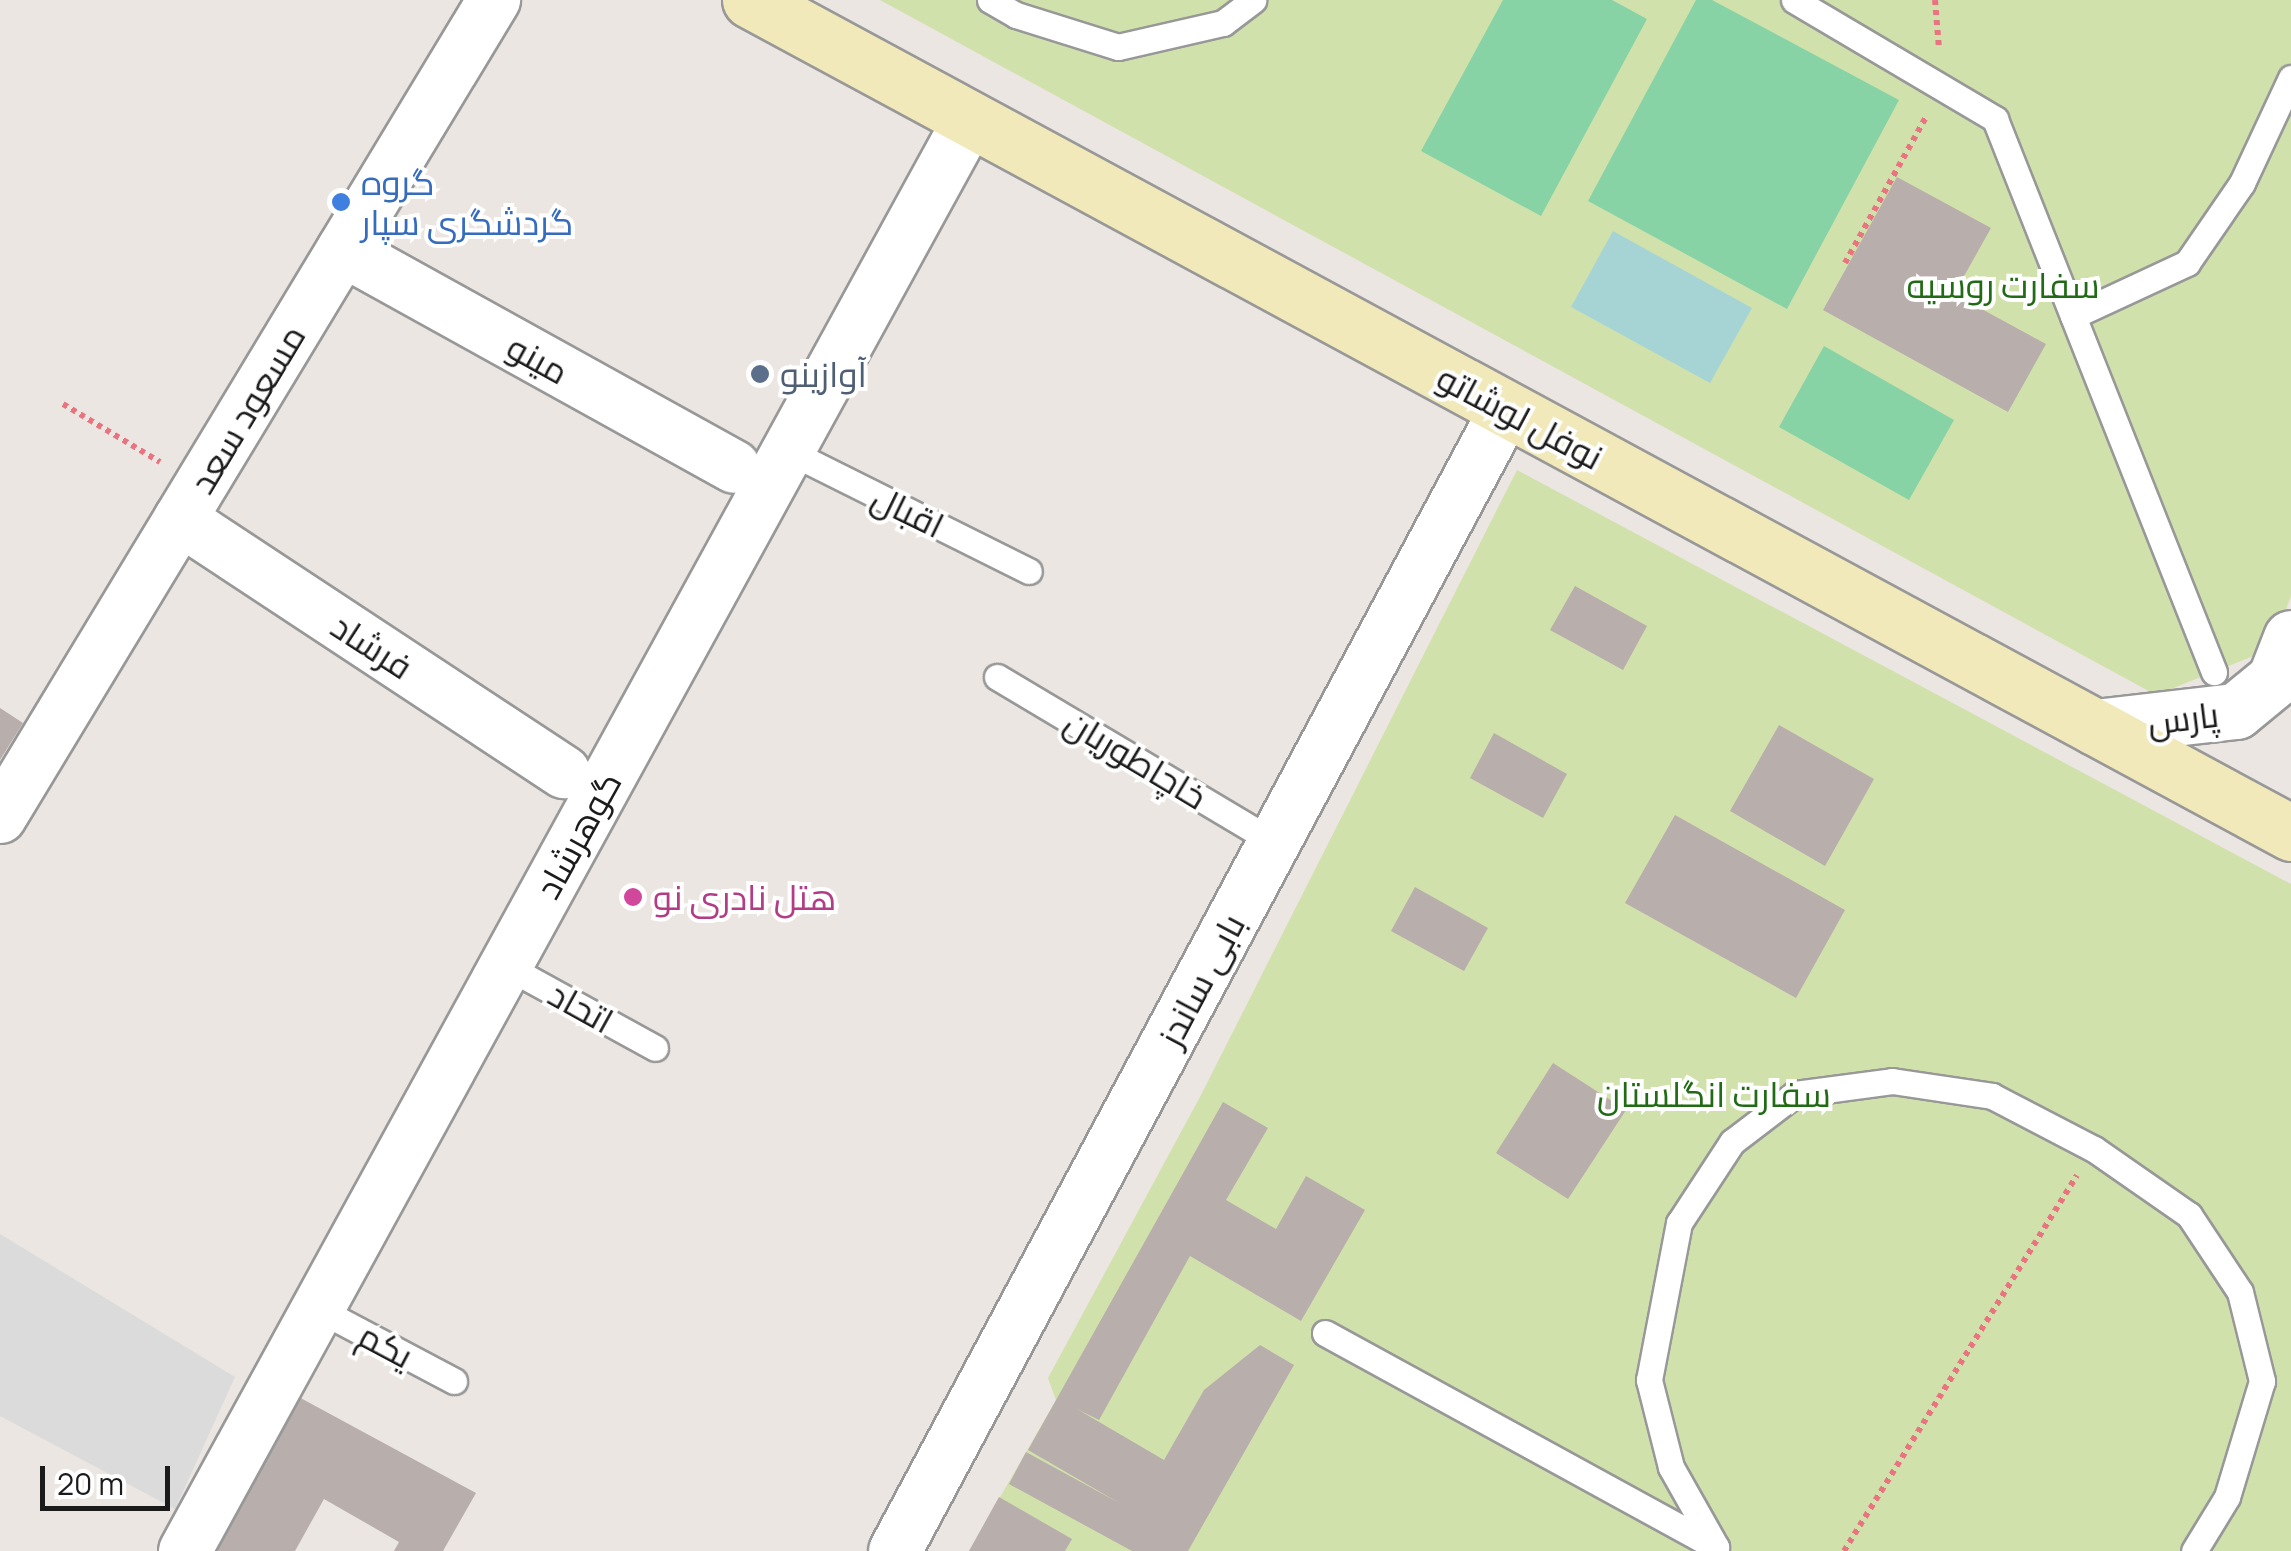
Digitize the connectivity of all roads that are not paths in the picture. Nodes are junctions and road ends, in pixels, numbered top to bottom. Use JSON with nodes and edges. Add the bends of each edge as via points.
{"nodes":[{"id":1,"x":494,"y":0,"type":"edge"},
{"id":2,"x":750,"y":0,"type":"edge"},
{"id":3,"x":990,"y":0,"type":"edge"},
{"id":4,"x":1253,"y":0,"type":"edge"},
{"id":5,"x":1794,"y":0,"type":"edge"},
{"id":6,"x":2291,"y":78,"type":"edge"},
{"id":7,"x":970,"y":119,"type":"junction"},
{"id":8,"x":343,"y":250,"type":"junction"},
{"id":9,"x":2073,"y":316,"type":"junction"},
{"id":10,"x":1506,"y":409,"type":"junction"},
{"id":11,"x":788,"y":451,"type":"junction"},
{"id":12,"x":734,"y":467,"type":"dead end"},
{"id":13,"x":190,"y":503,"type":"junction"},
{"id":14,"x":1029,"y":572,"type":"dead end"},
{"id":15,"x":2286,"y":671,"type":"edge"},
{"id":16,"x":2214,"y":672,"type":"dead end"},
{"id":17,"x":997,"y":677,"type":"dead end"},
{"id":18,"x":2095,"y":727,"type":"junction"},
{"id":19,"x":564,"y":772,"type":"dead end"},
{"id":20,"x":0,"y":817,"type":"edge"},
{"id":21,"x":2291,"y":833,"type":"edge"},
{"id":22,"x":1274,"y":842,"type":"junction"},
{"id":23,"x":506,"y":966,"type":"junction"},
{"id":24,"x":655,"y":1048,"type":"dead end"},
{"id":25,"x":318,"y":1309,"type":"junction"},
{"id":26,"x":1326,"y":1333,"type":"dead end"},
{"id":27,"x":454,"y":1381,"type":"dead end"},
{"id":28,"x":1719,"y":1549,"type":"edge"},
{"id":29,"x":186,"y":1551,"type":"edge"},
{"id":30,"x":895,"y":1551,"type":"edge"},
{"id":31,"x":2194,"y":1551,"type":"edge"}],
"edges":[{"from":1,"to":8,"type":"street","name":"مسعود سعد"},
{"from":2,"to":7,"type":"main road","name":"نوفل لوشاتو"},
{"from":3,"to":4,"type":"lane","via":[[1016,16],[1118,47],[1223,23]]},
{"from":5,"to":9,"type":"lane","via":[[1995,120]]},
{"from":6,"to":9,"type":"lane","via":[[2242,183],[2187,263]]},
{"from":7,"to":10,"type":"main road","name":"نوفل لوشاتو"},
{"from":7,"to":11,"type":"street","name":"گوهرشاد"},
{"from":8,"to":12,"type":"street","name":"مینو"},
{"from":8,"to":13,"type":"street","name":"مسعود سعد"},
{"from":9,"to":16,"type":"lane"},
{"from":10,"to":18,"type":"main road","name":"نوفل لوشاتو"},
{"from":10,"to":22,"type":"street","name":"بابی ساندز"},
{"from":11,"to":14,"type":"lane","name":"اقبال"},
{"from":11,"to":23,"type":"street","name":"گوهرشاد"},
{"from":13,"to":19,"type":"street","name":"فرشاد"},
{"from":13,"to":20,"type":"street","name":"مسعود سعد"},
{"from":15,"to":18,"type":"street","name":"پارس","via":[[2236,711]]},
{"from":17,"to":22,"type":"lane","name":"خاچاطوریان"},
{"from":18,"to":21,"type":"main road","name":"نوفل لوشاتو"},
{"from":22,"to":30,"type":"street","name":"بابی ساندز"},
{"from":23,"to":24,"type":"lane","name":"اتحاد"},
{"from":23,"to":25,"type":"street","name":"گوهرشاد"},
{"from":25,"to":27,"type":"lane","name":"یکم"},
{"from":25,"to":29,"type":"street","name":"گوهرشاد"},
{"from":26,"to":28,"type":"lane"},
{"from":28,"to":31,"type":"lane","via":[[1671,1467],[1650,1380],[1679,1223],[1732,1142],[1795,1094],[1892,1081],[1992,1096],[2094,1149],[2188,1215],[2240,1292],[2262,1381],[2227,1497]]}]}
